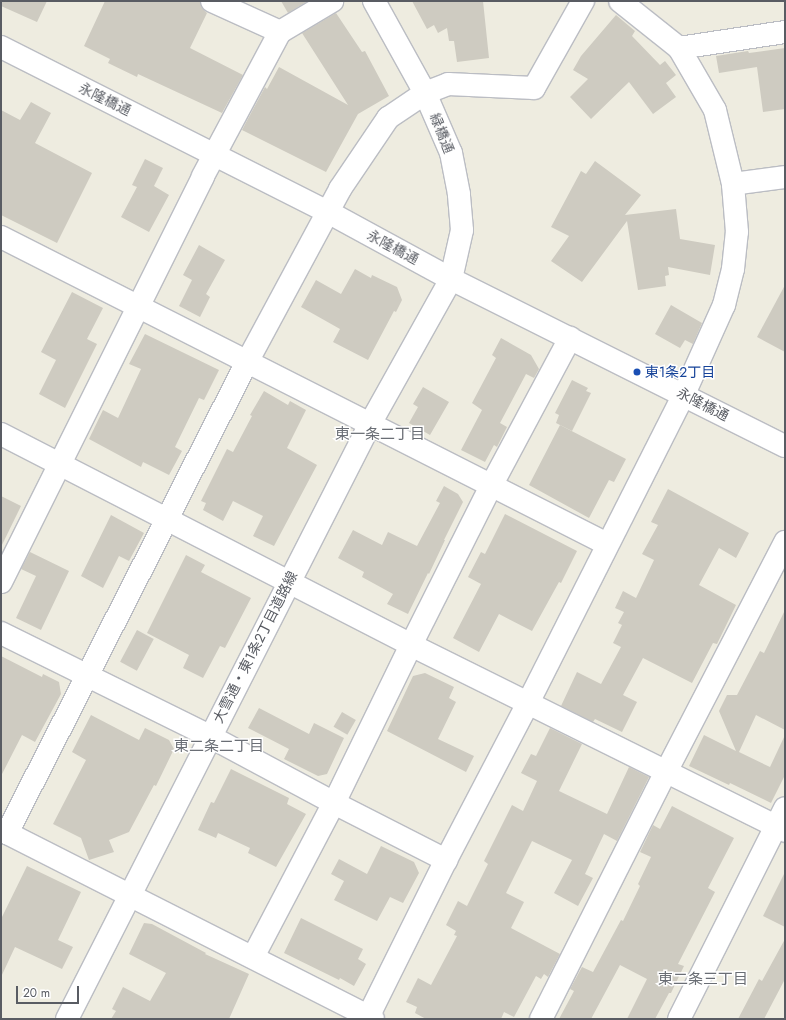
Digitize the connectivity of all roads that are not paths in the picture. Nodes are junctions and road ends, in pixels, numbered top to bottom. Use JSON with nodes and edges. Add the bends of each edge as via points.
{"nodes":[{"id":1,"x":212,"y":1,"type":"edge"},
{"id":2,"x":332,"y":1,"type":"edge"},
{"id":3,"x":374,"y":1,"type":"edge"},
{"id":4,"x":583,"y":1,"type":"edge"},
{"id":5,"x":620,"y":1,"type":"edge"},
{"id":6,"x":280,"y":32,"type":"junction"},
{"id":7,"x":785,"y":32,"type":"edge"},
{"id":8,"x":1,"y":47,"type":"edge"},
{"id":9,"x":679,"y":48,"type":"junction"},
{"id":10,"x":425,"y":93,"type":"junction"},
{"id":11,"x":215,"y":154,"type":"junction"},
{"id":12,"x":785,"y":177,"type":"edge"},
{"id":13,"x":733,"y":184,"type":"junction"},
{"id":14,"x":328,"y":212,"type":"junction"},
{"id":15,"x":1,"y":237,"type":"edge"},
{"id":16,"x":451,"y":279,"type":"junction"},
{"id":17,"x":138,"y":308,"type":"junction"},
{"id":18,"x":570,"y":338,"type":"junction"},
{"id":19,"x":247,"y":362,"type":"junction"},
{"id":20,"x":684,"y":394,"type":"junction"},
{"id":21,"x":370,"y":424,"type":"junction"},
{"id":22,"x":1,"y":434,"type":"edge"},
{"id":23,"x":785,"y":446,"type":"edge"},
{"id":24,"x":59,"y":464,"type":"junction"},
{"id":25,"x":491,"y":486,"type":"junction"},
{"id":26,"x":167,"y":521,"type":"junction"},
{"id":27,"x":785,"y":542,"type":"edge"},
{"id":28,"x":607,"y":544,"type":"junction"},
{"id":29,"x":1,"y":582,"type":"edge"},
{"id":30,"x":289,"y":582,"type":"junction"},
{"id":31,"x":1,"y":633,"type":"edge"},
{"id":32,"x":411,"y":645,"type":"junction"},
{"id":33,"x":86,"y":676,"type":"junction"},
{"id":34,"x":528,"y":703,"type":"junction"},
{"id":35,"x":210,"y":736,"type":"junction"},
{"id":36,"x":667,"y":770,"type":"junction"},
{"id":37,"x":334,"y":803,"type":"junction"},
{"id":38,"x":782,"y":821,"type":"edge"},
{"id":39,"x":4,"y":832,"type":"edge"},
{"id":40,"x":446,"y":860,"type":"junction"},
{"id":41,"x":129,"y":895,"type":"junction"},
{"id":42,"x":253,"y":957,"type":"junction"},
{"id":43,"x":369,"y":1018,"type":"edge"},
{"id":44,"x":67,"y":1019,"type":"edge"},
{"id":45,"x":541,"y":1019,"type":"edge"},
{"id":46,"x":679,"y":1019,"type":"edge"}],
"edges":[{"from":1,"to":6,"type":"street"},
{"from":2,"to":6,"type":"street"},
{"from":3,"to":10,"type":"street","name":"緑橋通"},
{"from":4,"to":10,"type":"street","via":[[534,88],[448,84]]},
{"from":5,"to":9,"type":"street"},
{"from":6,"to":11,"type":"street"},
{"from":7,"to":9,"type":"street"},
{"from":8,"to":11,"type":"street","name":"永隆橋通"},
{"from":9,"to":13,"type":"street","via":[[714,110]]},
{"from":10,"to":14,"type":"street","via":[[388,118],[340,189]]},
{"from":10,"to":16,"type":"street","name":"緑橋通","via":[[451,153],[459,194],[462,230]]},
{"from":11,"to":14,"type":"street","name":"永隆橋通"},
{"from":11,"to":17,"type":"street"},
{"from":12,"to":13,"type":"street"},
{"from":13,"to":20,"type":"street","via":[[737,232],[733,269],[724,305]]},
{"from":14,"to":16,"type":"street","name":"永隆橋通"},
{"from":14,"to":19,"type":"street"},
{"from":15,"to":17,"type":"street"},
{"from":16,"to":18,"type":"street","name":"永隆橋通"},
{"from":16,"to":21,"type":"street","name":"大雪通・東1条2丁目道路線"},
{"from":17,"to":19,"type":"street"},
{"from":17,"to":24,"type":"street"},
{"from":18,"to":20,"type":"street","name":"永隆橋通"},
{"from":18,"to":25,"type":"street"},
{"from":19,"to":21,"type":"street"},
{"from":19,"to":26,"type":"street"},
{"from":20,"to":23,"type":"street","name":"永隆橋通"},
{"from":20,"to":28,"type":"street"},
{"from":21,"to":25,"type":"street"},
{"from":21,"to":30,"type":"street","name":"大雪通・東1条2丁目道路線"},
{"from":22,"to":24,"type":"street"},
{"from":24,"to":26,"type":"street"},
{"from":24,"to":29,"type":"street"},
{"from":25,"to":28,"type":"street"},
{"from":25,"to":32,"type":"street"},
{"from":26,"to":30,"type":"street"},
{"from":26,"to":33,"type":"street"},
{"from":27,"to":36,"type":"street"},
{"from":28,"to":34,"type":"street"},
{"from":30,"to":32,"type":"street"},
{"from":30,"to":35,"type":"street","name":"大雪通・東1条2丁目道路線"},
{"from":31,"to":33,"type":"street"},
{"from":32,"to":34,"type":"street"},
{"from":32,"to":37,"type":"street"},
{"from":33,"to":35,"type":"street"},
{"from":33,"to":39,"type":"street"},
{"from":34,"to":36,"type":"street"},
{"from":34,"to":40,"type":"street"},
{"from":35,"to":37,"type":"street"},
{"from":35,"to":41,"type":"street","name":"大雪通・東1条2丁目道路線"},
{"from":36,"to":38,"type":"street"},
{"from":36,"to":45,"type":"street"},
{"from":37,"to":40,"type":"street"},
{"from":37,"to":42,"type":"street"},
{"from":38,"to":46,"type":"street"},
{"from":39,"to":41,"type":"street"},
{"from":40,"to":43,"type":"street"},
{"from":41,"to":42,"type":"street"},
{"from":41,"to":44,"type":"street","name":"大雪通・東1条2丁目道路線"},
{"from":42,"to":43,"type":"street"}]}
